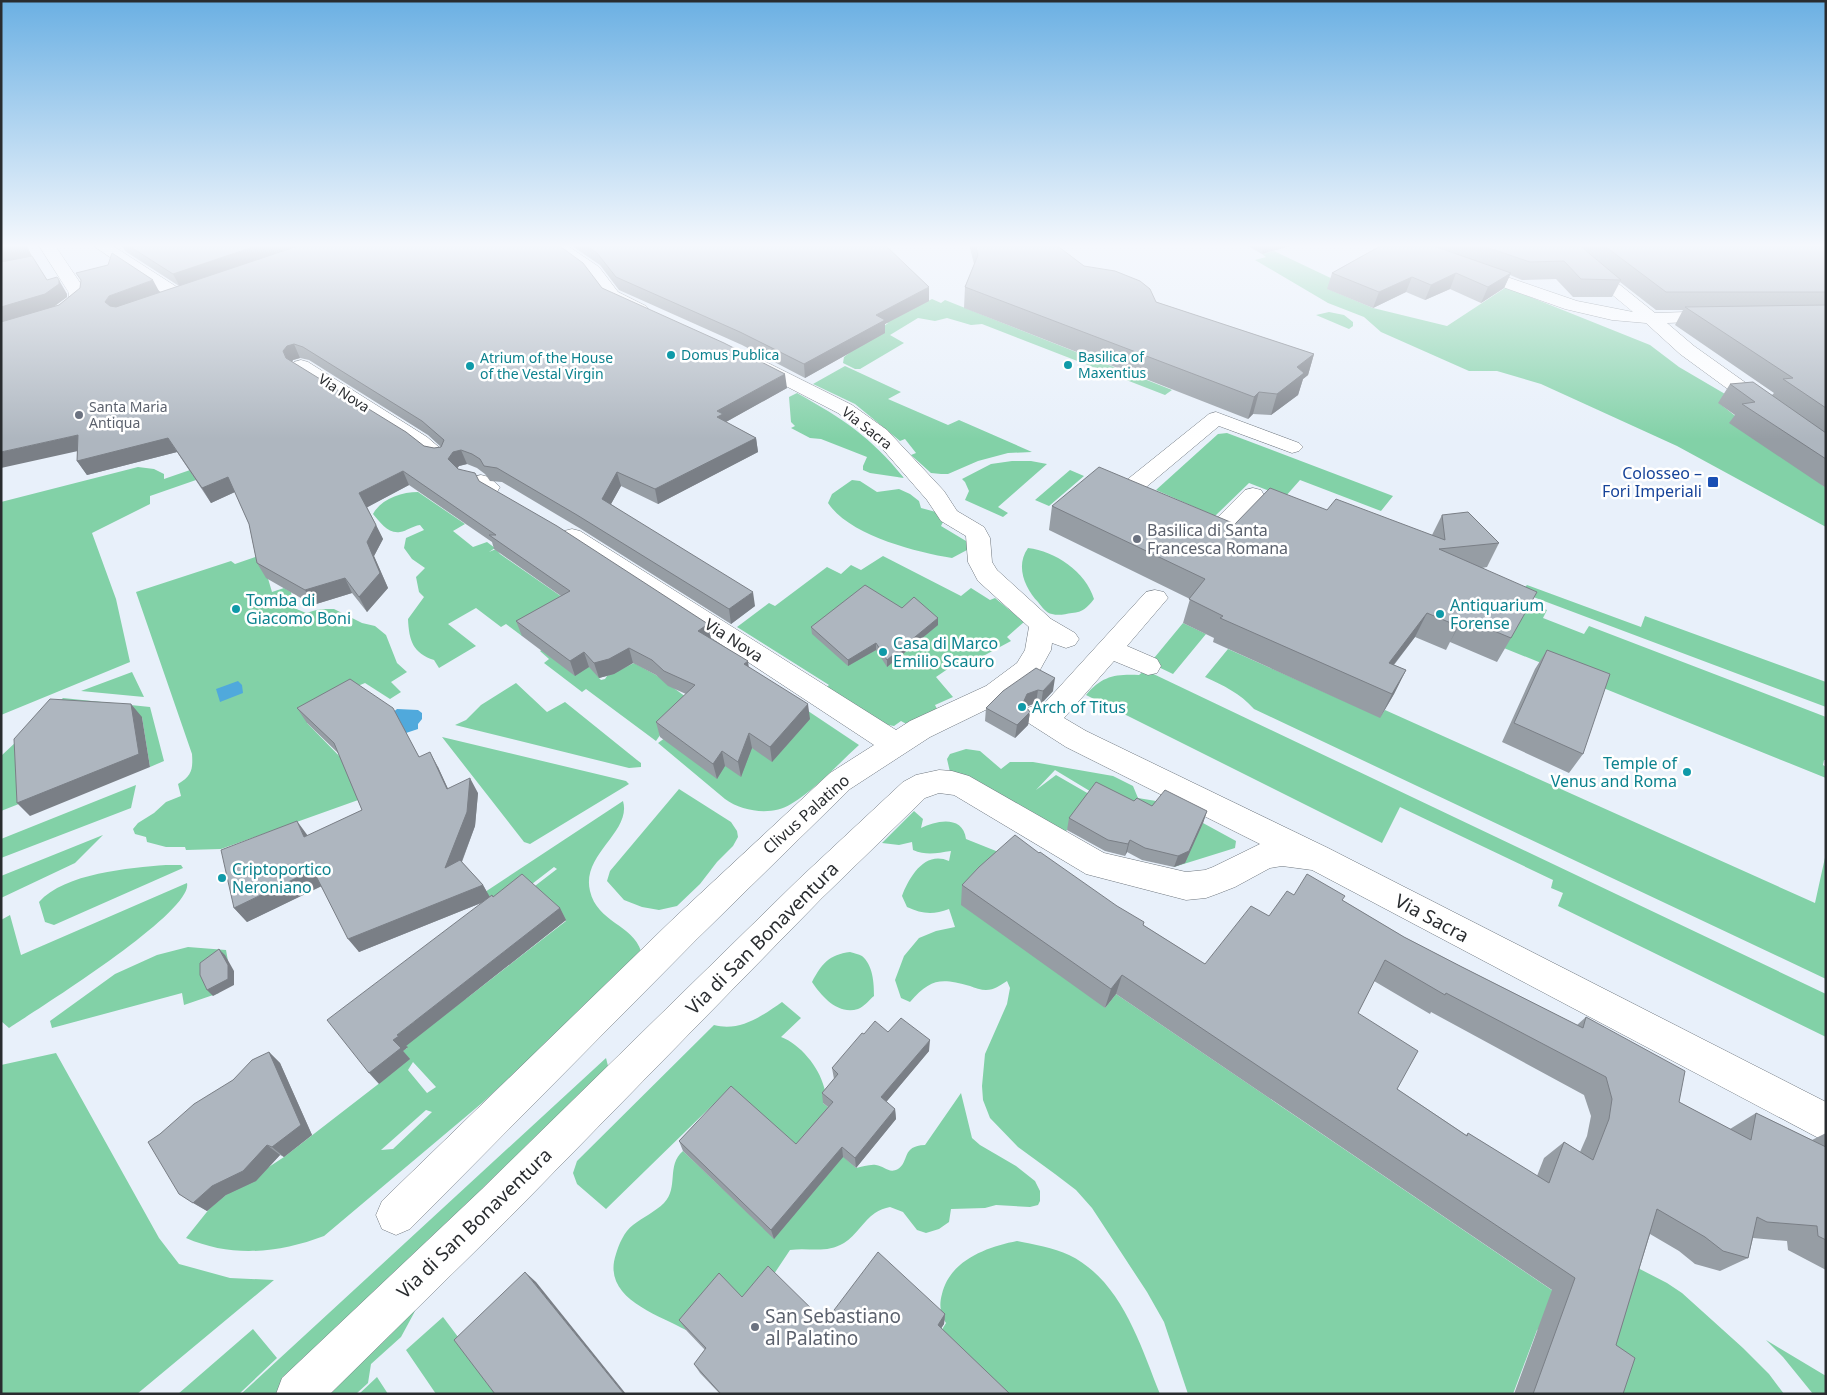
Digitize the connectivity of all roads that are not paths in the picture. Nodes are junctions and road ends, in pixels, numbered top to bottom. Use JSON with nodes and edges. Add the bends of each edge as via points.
{"nodes":[{"id":1,"x":67,"y":309,"type":"edge"},
{"id":2,"x":638,"y":309,"type":"edge"},
{"id":3,"x":1589,"y":309,"type":"edge"},
{"id":4,"x":1639,"y":309,"type":"edge"},
{"id":5,"x":1733,"y":316,"type":"edge"},
{"id":6,"x":654,"y":317,"type":"edge"},
{"id":7,"x":1650,"y":318,"type":"junction"},
{"id":8,"x":1,"y":331,"type":"edge"},
{"id":9,"x":734,"y":351,"type":"edge"},
{"id":10,"x":301,"y":366,"type":"edge"},
{"id":11,"x":1292,"y":447,"type":"dead end"},
{"id":12,"x":1826,"y":450,"type":"edge"},
{"id":13,"x":472,"y":476,"type":"edge"},
{"id":14,"x":1131,"y":488,"type":"edge"},
{"id":15,"x":1253,"y":495,"type":"dead end"},
{"id":16,"x":1221,"y":527,"type":"edge"},
{"id":17,"x":563,"y":531,"type":"edge"},
{"id":18,"x":1155,"y":598,"type":"dead end"},
{"id":19,"x":1042,"y":625,"type":"junction"},
{"id":20,"x":1090,"y":648,"type":"junction"},
{"id":21,"x":1148,"y":666,"type":"dead end"},
{"id":22,"x":895,"y":744,"type":"junction"},
{"id":23,"x":1317,"y":857,"type":"junction"},
{"id":24,"x":1826,"y":1123,"type":"edge"},
{"id":25,"x":396,"y":1215,"type":"dead end"},
{"id":26,"x":298,"y":1394,"type":"edge"}],
"edges":[{"from":1,"to":8,"type":"street"},
{"from":2,"to":6,"type":"street"},
{"from":3,"to":7,"type":"street"},
{"from":4,"to":7,"type":"street"},
{"from":5,"to":7,"type":"street"},
{"from":7,"to":12,"type":"street","via":[[1694,355]]},
{"from":9,"to":19,"type":"street","name":"Via Sacra","via":[[845,409],[880,434],[936,496],[949,516],[976,532],[980,562],[987,575]]},
{"from":10,"to":13,"type":"street","name":"Via Nova"},
{"from":11,"to":14,"type":"street","via":[[1216,418]]},
{"from":15,"to":16,"type":"street"},
{"from":17,"to":22,"type":"street","name":"Via Nova"},
{"from":18,"to":20,"type":"street"},
{"from":19,"to":20,"type":"street","name":"Via Sacra"},
{"from":19,"to":22,"type":"street","name":"Clivus Palatino","via":[[1038,650],[1027,670],[999,695],[920,729]]},
{"from":20,"to":21,"type":"street","name":"Via Sacra"},
{"from":20,"to":23,"type":"street","name":"Via Sacra","via":[[1075,689],[1042,718],[1076,739]]},
{"from":22,"to":25,"type":"street","name":"Clivus Palatino","via":[[840,781],[685,929]]},
{"from":23,"to":24,"type":"street","name":"Via Sacra"},
{"from":23,"to":26,"type":"street","name":"Via di San Bonaventura","via":[[1282,852],[1265,855],[1224,877],[1206,884],[1186,886],[1097,865],[964,787],[942,781],[924,784],[806,893],[496,1203]]}]}
